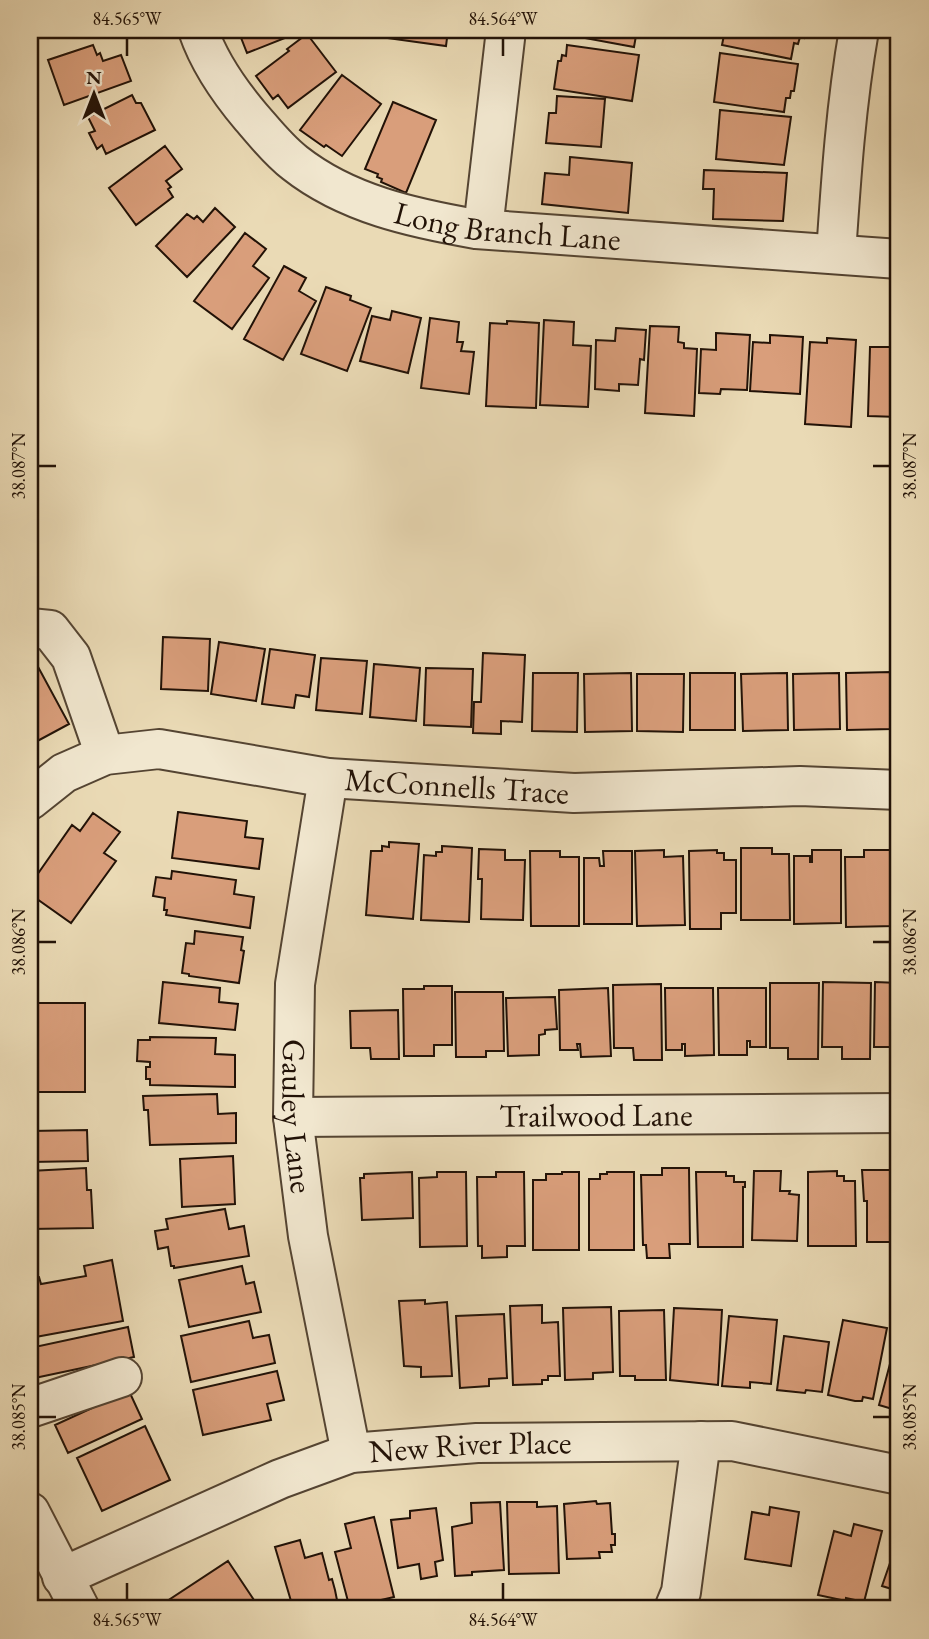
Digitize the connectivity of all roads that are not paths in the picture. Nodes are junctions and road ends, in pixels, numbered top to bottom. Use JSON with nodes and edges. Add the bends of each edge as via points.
{"nodes":[{"id":1,"x":198,"y":30,"type":"edge"},
{"id":2,"x":506,"y":30,"type":"edge"},
{"id":3,"x":859,"y":30,"type":"edge"},
{"id":4,"x":482,"y":229,"type":"junction"},
{"id":5,"x":836,"y":254,"type":"junction"},
{"id":6,"x":899,"y":259,"type":"edge"},
{"id":7,"x":30,"y":628,"type":"edge"},
{"id":8,"x":105,"y":755,"type":"junction"},
{"id":9,"x":328,"y":778,"type":"junction"},
{"id":10,"x":899,"y":790,"type":"edge"},
{"id":11,"x":30,"y":800,"type":"edge"},
{"id":12,"x":899,"y":1113,"type":"edge"},
{"id":13,"x":293,"y":1117,"type":"junction"},
{"id":14,"x":122,"y":1377,"type":"dead end"},
{"id":15,"x":30,"y":1408,"type":"edge"},
{"id":16,"x":701,"y":1441,"type":"junction"},
{"id":17,"x":351,"y":1454,"type":"junction"},
{"id":18,"x":899,"y":1475,"type":"edge"},
{"id":19,"x":30,"y":1512,"type":"edge"},
{"id":20,"x":62,"y":1577,"type":"junction"},
{"id":21,"x":80,"y":1609,"type":"edge"},
{"id":22,"x":674,"y":1609,"type":"edge"}],
"edges":[{"from":1,"to":4,"type":"street","name":"Long Branch Lane","via":[[232,95],[275,145],[320,181],[387,210]]},
{"from":2,"to":4,"type":"street"},
{"from":3,"to":5,"type":"street","via":[[842,158]]},
{"from":4,"to":5,"type":"street","name":"Long Branch Lane"},
{"from":5,"to":6,"type":"street","name":"Long Branch Lane"},
{"from":7,"to":8,"type":"street","via":[[50,630],[71,657]]},
{"from":8,"to":9,"type":"street","name":"McConnells Trace","via":[[159,749]]},
{"from":8,"to":11,"type":"street","name":"McConnells Trace","via":[[64,773]]},
{"from":9,"to":10,"type":"street","name":"McConnells Trace","via":[[574,793],[800,786]]},
{"from":9,"to":13,"type":"street","name":"Gauley Lane","via":[[295,984]]},
{"from":12,"to":13,"type":"street","name":"Trailwood Lane"},
{"from":13,"to":17,"type":"street","name":"Gauley Lane","via":[[308,1236]]},
{"from":14,"to":15,"type":"street"},
{"from":16,"to":17,"type":"street","name":"New River Place","via":[[477,1443]]},
{"from":16,"to":18,"type":"street","name":"New River Place","via":[[732,1441]]},
{"from":16,"to":22,"type":"street","via":[[681,1592]]},
{"from":17,"to":20,"type":"street","name":"New River Place","via":[[280,1479]]},
{"from":19,"to":20,"type":"street"},
{"from":20,"to":21,"type":"street"}]}
